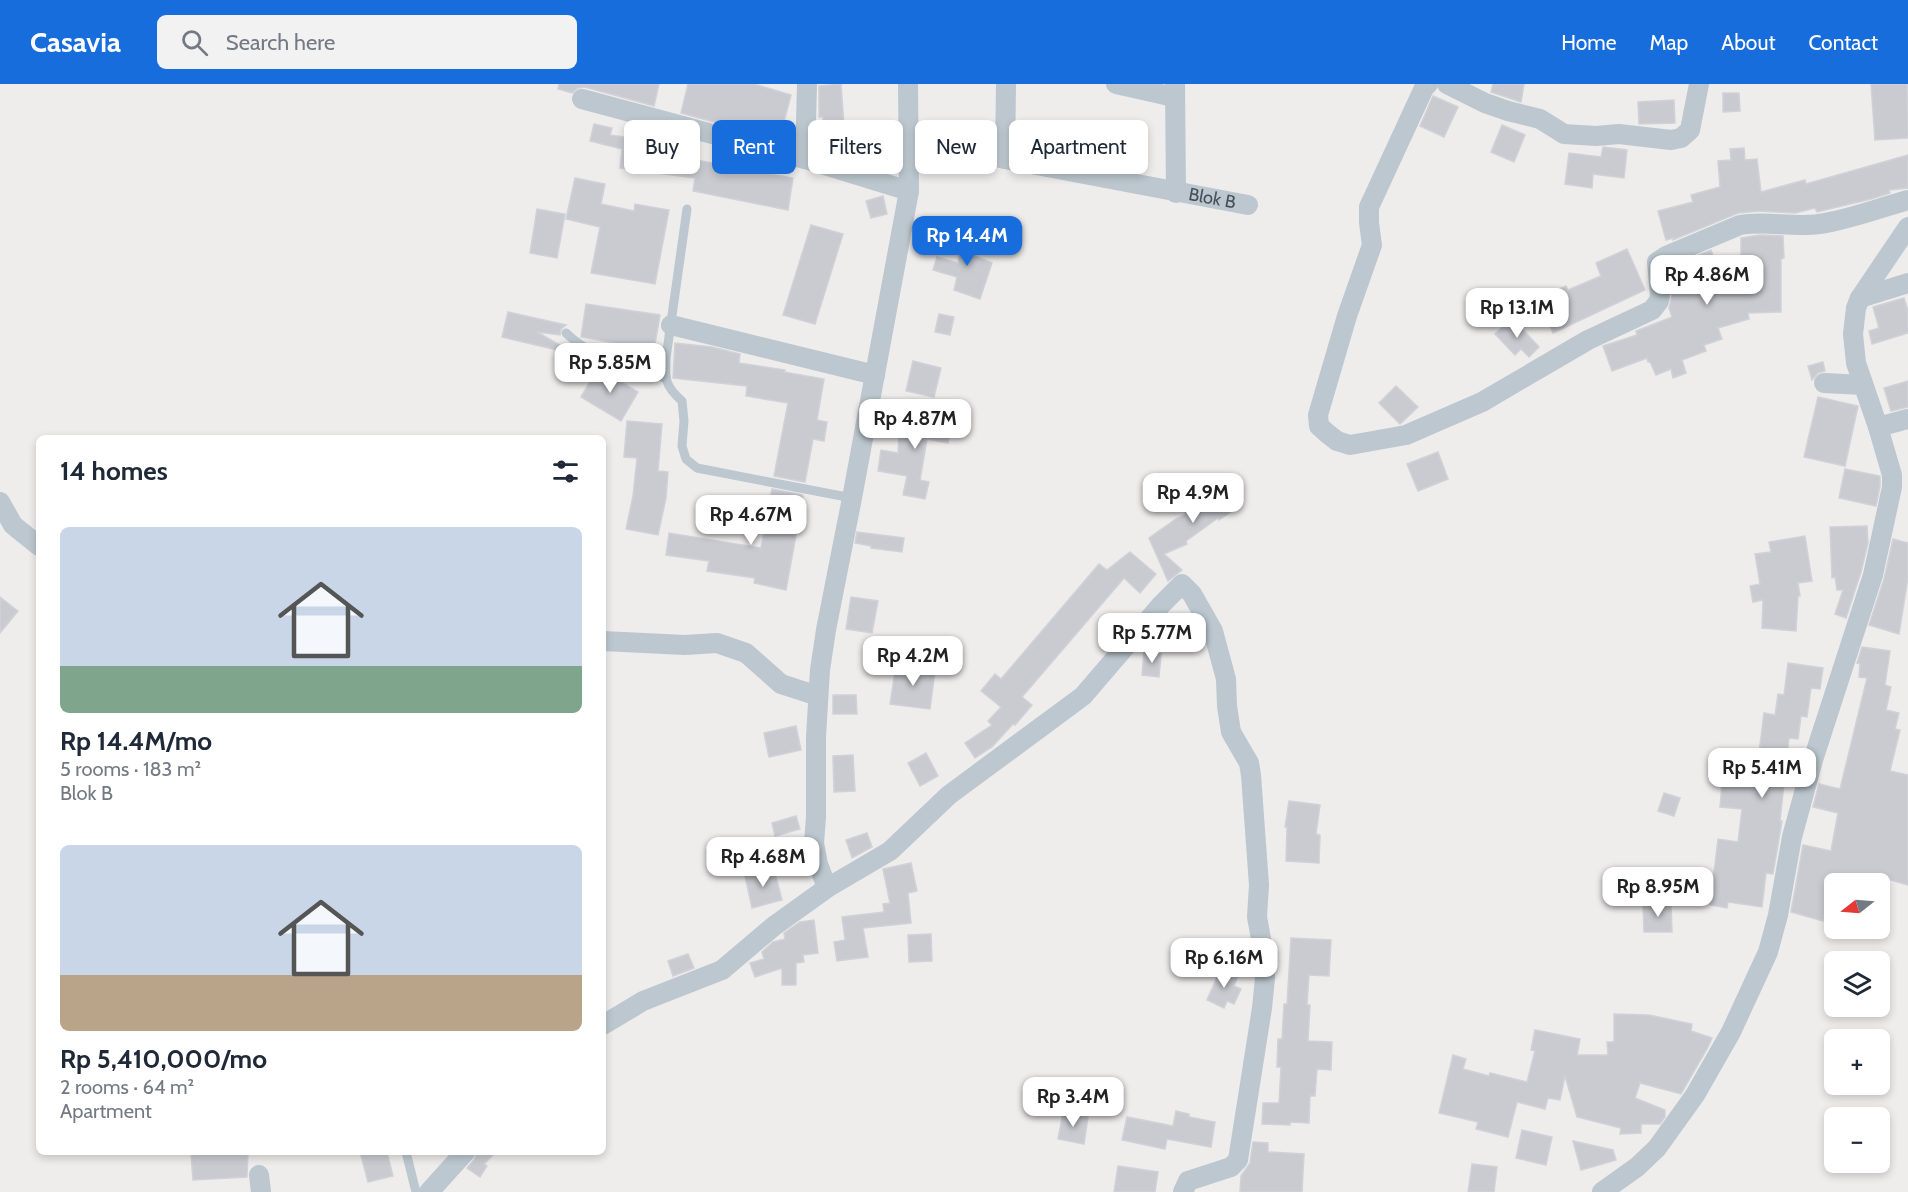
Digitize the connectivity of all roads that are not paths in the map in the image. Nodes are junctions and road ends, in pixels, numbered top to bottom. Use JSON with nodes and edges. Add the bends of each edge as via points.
{"nodes":[{"id":1,"x":908,"y":84,"type":"edge"},
{"id":2,"x":1006,"y":84,"type":"edge"},
{"id":3,"x":1116,"y":84,"type":"edge"},
{"id":4,"x":1428,"y":84,"type":"edge"},
{"id":5,"x":1447,"y":84,"type":"edge"},
{"id":6,"x":1699,"y":84,"type":"edge"},
{"id":7,"x":805,"y":85,"type":"edge"},
{"id":8,"x":1174,"y":90,"type":"edge"},
{"id":9,"x":582,"y":99,"type":"dead end"},
{"id":10,"x":909,"y":139,"type":"junction"},
{"id":11,"x":805,"y":159,"type":"junction"},
{"id":12,"x":1005,"y":159,"type":"junction"},
{"id":13,"x":909,"y":190,"type":"junction"},
{"id":14,"x":1176,"y":193,"type":"junction"},
{"id":15,"x":1908,"y":200,"type":"edge"},
{"id":16,"x":1248,"y":205,"type":"dead end"},
{"id":17,"x":687,"y":209,"type":"dead end"},
{"id":18,"x":1908,"y":227,"type":"edge"},
{"id":19,"x":1908,"y":283,"type":"edge"},
{"id":20,"x":1860,"y":298,"type":"junction"},
{"id":21,"x":671,"y":325,"type":"junction"},
{"id":22,"x":566,"y":333,"type":"dead end"},
{"id":23,"x":875,"y":375,"type":"junction"},
{"id":24,"x":665,"y":378,"type":"junction"},
{"id":25,"x":1824,"y":383,"type":"dead end"},
{"id":26,"x":1863,"y":385,"type":"junction"},
{"id":27,"x":1908,"y":419,"type":"edge"},
{"id":28,"x":1878,"y":427,"type":"junction"},
{"id":29,"x":852,"y":498,"type":"junction"},
{"id":30,"x":0,"y":502,"type":"edge"},
{"id":31,"x":36,"y":544,"type":"edge"},
{"id":32,"x":606,"y":641,"type":"edge"},
{"id":33,"x":818,"y":696,"type":"junction"},
{"id":34,"x":827,"y":888,"type":"junction"},
{"id":35,"x":606,"y":1022,"type":"edge"},
{"id":36,"x":407,"y":1155,"type":"edge"},
{"id":37,"x":462,"y":1155,"type":"edge"},
{"id":38,"x":416,"y":1192,"type":"edge"},
{"id":39,"x":429,"y":1192,"type":"edge"},
{"id":40,"x":1183,"y":1192,"type":"edge"},
{"id":41,"x":1602,"y":1192,"type":"edge"}],
"edges":[{"from":1,"to":10,"type":"street"},
{"from":2,"to":12,"type":"street"},
{"from":3,"to":8,"type":"street"},
{"from":4,"to":15,"type":"street","via":[[1369,207],[1372,245],[1318,415],[1319,426],[1337,441],[1350,445],[1406,435],[1433,424],[1482,402],[1588,340],[1652,310],[1660,294],[1657,262],[1666,256],[1740,225],[1820,224]]},
{"from":5,"to":6,"type":"street","via":[[1485,103],[1540,119],[1564,134],[1671,140],[1690,130]]},
{"from":7,"to":11,"type":"street"},
{"from":8,"to":14,"type":"street"},
{"from":9,"to":11,"type":"street"},
{"from":10,"to":12,"type":"street"},
{"from":10,"to":13,"type":"street"},
{"from":11,"to":13,"type":"street"},
{"from":12,"to":14,"type":"street","name":"Blok B"},
{"from":13,"to":23,"type":"street"},
{"from":14,"to":16,"type":"street","name":"Blok B"},
{"from":17,"to":21,"type":"lane"},
{"from":18,"to":20,"type":"street"},
{"from":19,"to":20,"type":"street"},
{"from":20,"to":26,"type":"street","via":[[1853,334]]},
{"from":21,"to":23,"type":"street"},
{"from":21,"to":24,"type":"lane"},
{"from":22,"to":24,"type":"lane","via":[[611,361]]},
{"from":23,"to":29,"type":"street"},
{"from":24,"to":29,"type":"lane","via":[[682,401],[682,446],[686,459],[697,468]]},
{"from":25,"to":26,"type":"street"},
{"from":26,"to":28,"type":"street"},
{"from":27,"to":28,"type":"street"},
{"from":28,"to":41,"type":"street","via":[[1892,487],[1873,575],[1792,837],[1768,952],[1731,1032],[1695,1095],[1656,1148]]},
{"from":29,"to":33,"type":"street","via":[[825,630]]},
{"from":30,"to":31,"type":"street","via":[[13,525]]},
{"from":32,"to":33,"type":"street","via":[[717,643],[746,653],[781,684]]},
{"from":33,"to":34,"type":"street","via":[[814,843]]},
{"from":34,"to":35,"type":"street","via":[[722,969],[643,1001]]},
{"from":34,"to":40,"type":"street","via":[[890,851],[950,795],[1083,696],[1183,585],[1213,631],[1226,679],[1231,732],[1249,763],[1258,863],[1257,917],[1265,978],[1238,1160],[1231,1167],[1188,1181]]},
{"from":36,"to":38,"type":"lane"},
{"from":37,"to":39,"type":"street"}]}
